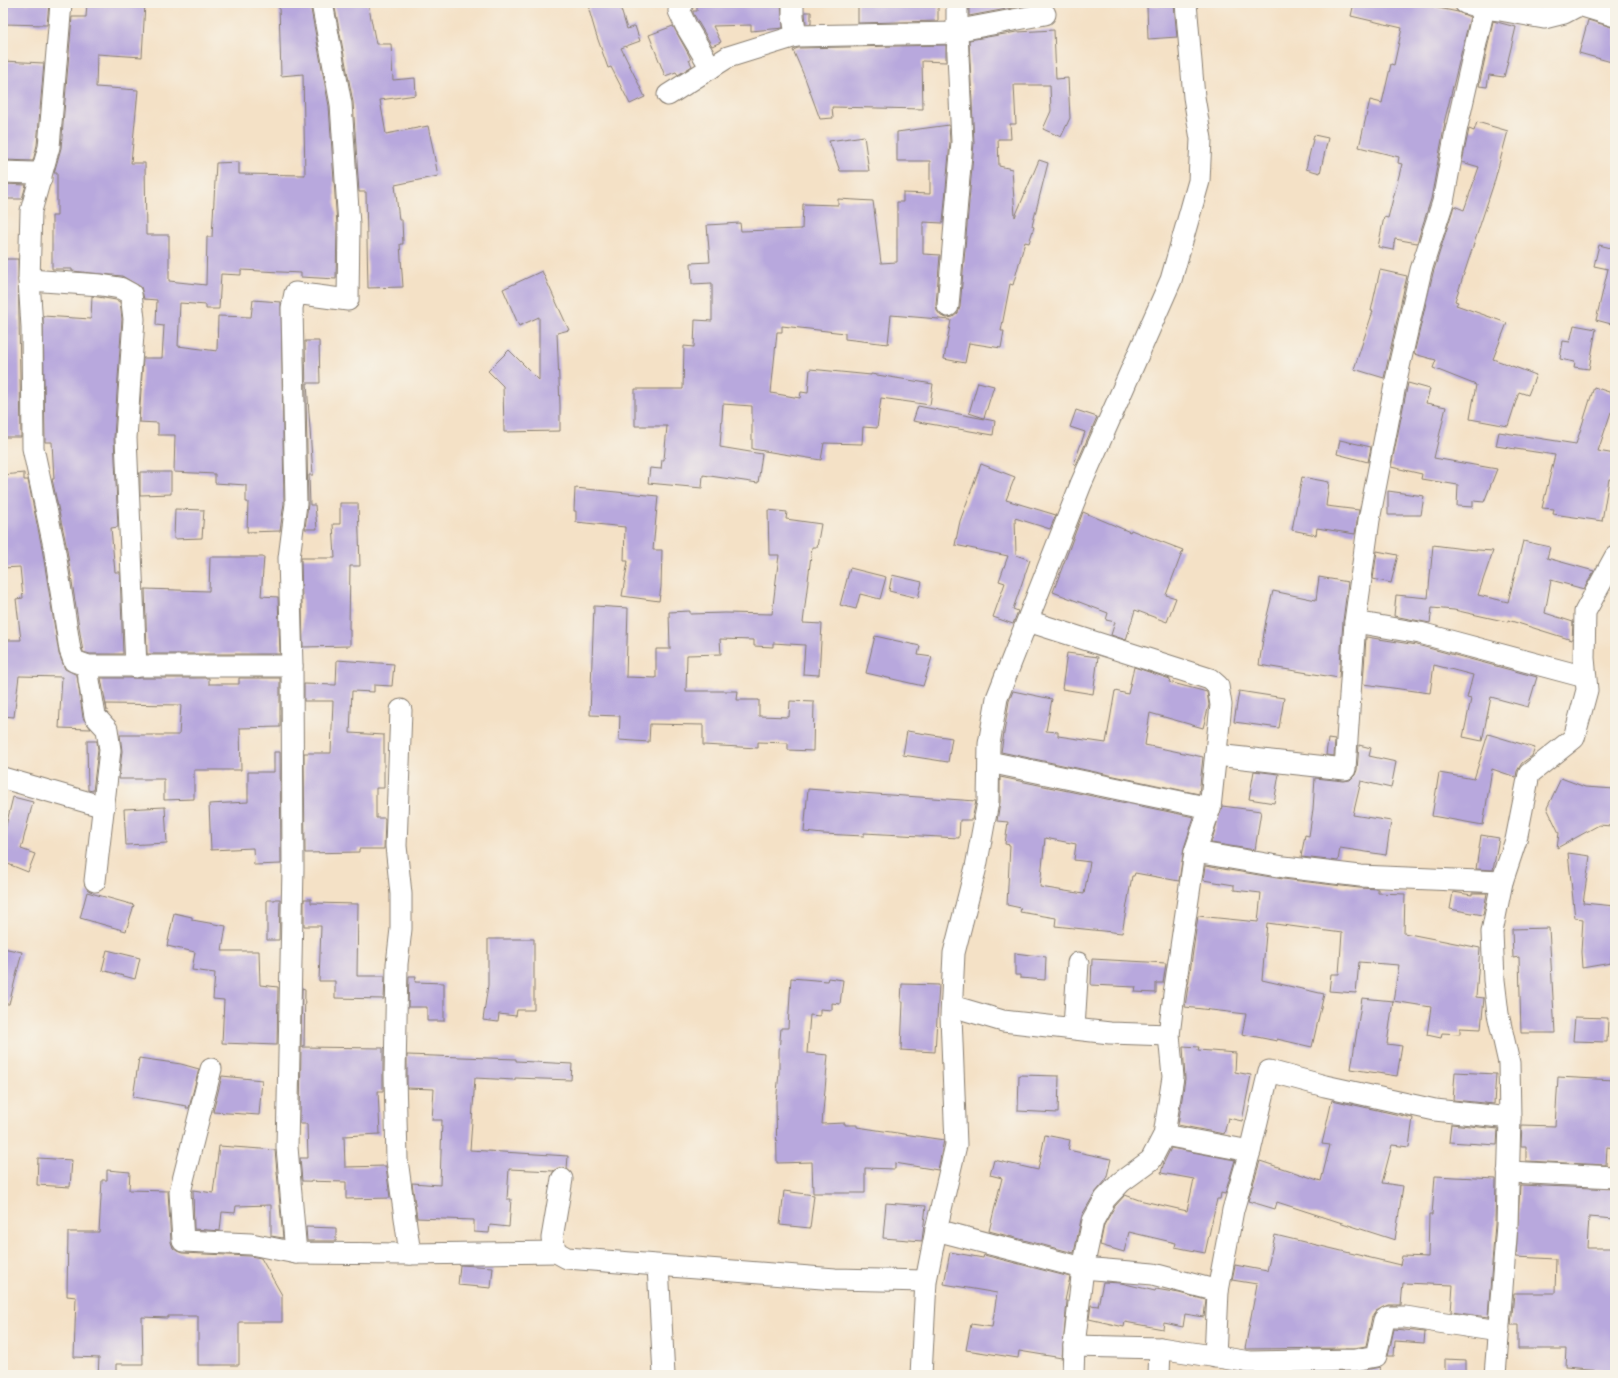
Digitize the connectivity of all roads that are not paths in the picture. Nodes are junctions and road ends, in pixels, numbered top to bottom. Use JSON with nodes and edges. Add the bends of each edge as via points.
{"nodes":[{"id":1,"x":61,"y":3,"type":"edge"},
{"id":2,"x":322,"y":3,"type":"edge"},
{"id":3,"x":683,"y":3,"type":"edge"},
{"id":4,"x":793,"y":3,"type":"edge"},
{"id":5,"x":957,"y":3,"type":"edge"},
{"id":6,"x":1186,"y":3,"type":"edge"},
{"id":7,"x":1474,"y":6,"type":"edge"},
{"id":8,"x":1045,"y":14,"type":"dead end"},
{"id":9,"x":1615,"y":16,"type":"edge"},
{"id":10,"x":957,"y":33,"type":"junction"},
{"id":11,"x":796,"y":36,"type":"junction"},
{"id":12,"x":711,"y":68,"type":"junction"},
{"id":13,"x":668,"y":96,"type":"dead end"},
{"id":14,"x":3,"y":172,"type":"edge"},
{"id":15,"x":41,"y":179,"type":"junction"},
{"id":16,"x":29,"y":280,"type":"junction"},
{"id":17,"x":948,"y":306,"type":"dead end"},
{"id":18,"x":1615,"y":557,"type":"edge"},
{"id":19,"x":1028,"y":621,"type":"junction"},
{"id":20,"x":1355,"y":622,"type":"junction"},
{"id":21,"x":88,"y":666,"type":"junction"},
{"id":22,"x":292,"y":666,"type":"junction"},
{"id":23,"x":136,"y":667,"type":"junction"},
{"id":24,"x":1585,"y":678,"type":"junction"},
{"id":25,"x":402,"y":710,"type":"dead end"},
{"id":26,"x":1216,"y":755,"type":"junction"},
{"id":27,"x":989,"y":762,"type":"junction"},
{"id":28,"x":3,"y":778,"type":"edge"},
{"id":29,"x":104,"y":807,"type":"junction"},
{"id":30,"x":1210,"y":808,"type":"junction"},
{"id":31,"x":1195,"y":852,"type":"junction"},
{"id":32,"x":95,"y":881,"type":"dead end"},
{"id":33,"x":1502,"y":882,"type":"junction"},
{"id":34,"x":1078,"y":964,"type":"dead end"},
{"id":35,"x":952,"y":1006,"type":"junction"},
{"id":36,"x":1074,"y":1028,"type":"junction"},
{"id":37,"x":1170,"y":1035,"type":"junction"},
{"id":38,"x":211,"y":1069,"type":"dead end"},
{"id":39,"x":1510,"y":1118,"type":"junction"},
{"id":40,"x":1164,"y":1135,"type":"junction"},
{"id":41,"x":1250,"y":1151,"type":"junction"},
{"id":42,"x":1508,"y":1172,"type":"junction"},
{"id":43,"x":1615,"y":1176,"type":"edge"},
{"id":44,"x":562,"y":1179,"type":"dead end"},
{"id":45,"x":936,"y":1230,"type":"junction"},
{"id":46,"x":556,"y":1252,"type":"junction"},
{"id":47,"x":296,"y":1253,"type":"junction"},
{"id":48,"x":410,"y":1254,"type":"junction"},
{"id":49,"x":658,"y":1266,"type":"junction"},
{"id":50,"x":1083,"y":1268,"type":"junction"},
{"id":51,"x":926,"y":1281,"type":"junction"},
{"id":52,"x":1218,"y":1291,"type":"junction"},
{"id":53,"x":1498,"y":1331,"type":"junction"},
{"id":54,"x":1074,"y":1346,"type":"junction"},
{"id":55,"x":1160,"y":1348,"type":"junction"},
{"id":56,"x":1215,"y":1357,"type":"junction"},
{"id":57,"x":1250,"y":1368,"type":"edge"},
{"id":58,"x":664,"y":1375,"type":"edge"},
{"id":59,"x":921,"y":1375,"type":"edge"},
{"id":60,"x":1074,"y":1375,"type":"edge"},
{"id":61,"x":1159,"y":1375,"type":"edge"},
{"id":62,"x":1495,"y":1375,"type":"edge"}],
"edges":[{"from":1,"to":15,"type":"street","via":[[49,147]]},
{"from":2,"to":22,"type":"street","via":[[341,104],[349,225],[348,300],[295,293],[292,308],[296,504],[290,558]]},
{"from":3,"to":12,"type":"street","via":[[679,11],[681,16]]},
{"from":4,"to":11,"type":"street"},
{"from":5,"to":10,"type":"street"},
{"from":6,"to":19,"type":"street","via":[[1194,97],[1201,139],[1199,181],[1171,280],[1081,484]]},
{"from":7,"to":9,"type":"street","via":[[1544,18],[1564,13],[1579,5]]},
{"from":7,"to":20,"type":"street","via":[[1443,202],[1421,270],[1396,380],[1369,520]]},
{"from":8,"to":10,"type":"street","via":[[960,30]]},
{"from":10,"to":11,"type":"street"},
{"from":10,"to":17,"type":"street","via":[[962,142]]},
{"from":11,"to":12,"type":"street","via":[[728,57]]},
{"from":12,"to":13,"type":"street"},
{"from":14,"to":15,"type":"street","via":[[34,173]]},
{"from":15,"to":16,"type":"street","via":[[31,211]]},
{"from":16,"to":21,"type":"street","via":[[33,448],[54,546],[70,650],[74,661]]},
{"from":16,"to":23,"type":"street","via":[[101,285],[120,288],[131,294],[134,319],[126,438]]},
{"from":18,"to":24,"type":"street","via":[[1585,612]]},
{"from":19,"to":26,"type":"street","via":[[1210,679],[1218,686],[1222,705]]},
{"from":19,"to":27,"type":"street","via":[[997,698],[989,744]]},
{"from":20,"to":24,"type":"street","via":[[1420,633]]},
{"from":20,"to":26,"type":"street","via":[[1345,770]]},
{"from":21,"to":23,"type":"street"},
{"from":21,"to":29,"type":"street","via":[[88,680],[96,716],[107,729],[110,750]]},
{"from":22,"to":23,"type":"street"},
{"from":22,"to":47,"type":"street","via":[[293,868],[286,1147]]},
{"from":24,"to":33,"type":"street","via":[[1587,690],[1574,738],[1529,774],[1516,840]]},
{"from":25,"to":48,"type":"street","via":[[396,846],[402,894],[402,929],[397,964],[395,1075],[397,1160]]},
{"from":26,"to":30,"type":"street"},
{"from":27,"to":30,"type":"street"},
{"from":27,"to":35,"type":"street","via":[[988,802],[976,867],[954,953]]},
{"from":28,"to":29,"type":"street"},
{"from":29,"to":32,"type":"street"},
{"from":30,"to":31,"type":"street"},
{"from":31,"to":33,"type":"street","via":[[1284,867],[1360,876]]},
{"from":31,"to":37,"type":"street"},
{"from":33,"to":39,"type":"street","via":[[1492,932],[1498,1014],[1509,1063]]},
{"from":34,"to":36,"type":"street"},
{"from":35,"to":36,"type":"street","via":[[1003,1021]]},
{"from":35,"to":45,"type":"street","via":[[956,1144]]},
{"from":36,"to":37,"type":"street","via":[[1110,1033]]},
{"from":37,"to":40,"type":"street","via":[[1173,1077]]},
{"from":38,"to":47,"type":"street","via":[[180,1192],[183,1241],[251,1244]]},
{"from":39,"to":41,"type":"street","via":[[1435,1110],[1269,1071]]},
{"from":39,"to":42,"type":"street"},
{"from":40,"to":41,"type":"street"},
{"from":40,"to":50,"type":"street","via":[[1151,1160],[1121,1182],[1105,1199],[1093,1221]]},
{"from":41,"to":52,"type":"street","via":[[1233,1210]]},
{"from":42,"to":43,"type":"street"},
{"from":42,"to":53,"type":"street","via":[[1507,1226]]},
{"from":44,"to":46,"type":"street","via":[[552,1238]]},
{"from":45,"to":50,"type":"street"},
{"from":45,"to":51,"type":"street"},
{"from":46,"to":48,"type":"street"},
{"from":46,"to":49,"type":"street","via":[[567,1258]]},
{"from":47,"to":48,"type":"street"},
{"from":49,"to":51,"type":"street","via":[[835,1279]]},
{"from":49,"to":58,"type":"street"},
{"from":50,"to":52,"type":"street","via":[[1153,1274]]},
{"from":50,"to":54,"type":"street"},
{"from":51,"to":59,"type":"street"},
{"from":52,"to":56,"type":"street"},
{"from":53,"to":57,"type":"street","via":[[1388,1317],[1384,1320],[1376,1356]]},
{"from":53,"to":62,"type":"street"},
{"from":54,"to":55,"type":"street"},
{"from":54,"to":60,"type":"street"},
{"from":55,"to":56,"type":"street"},
{"from":55,"to":61,"type":"street"},
{"from":56,"to":57,"type":"street"}]}
